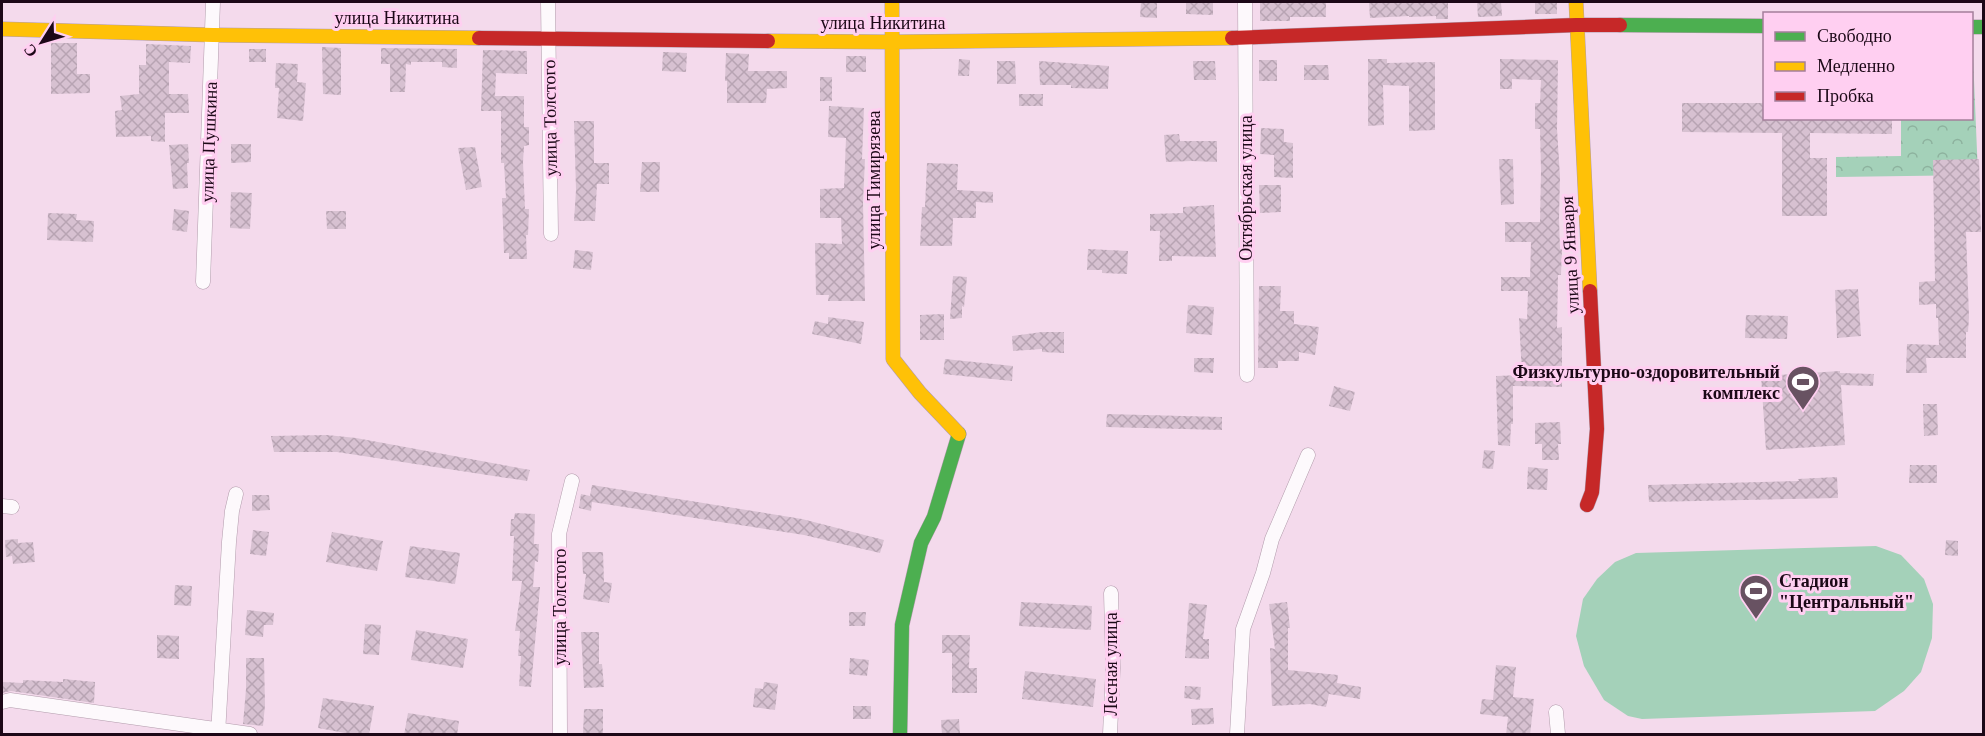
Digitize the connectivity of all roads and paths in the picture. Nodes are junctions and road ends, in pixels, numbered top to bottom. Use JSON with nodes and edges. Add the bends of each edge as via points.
{"nodes":[{"id":1,"x":213,"y":2,"type":"edge"},
{"id":2,"x":548,"y":2,"type":"edge"},
{"id":3,"x":892,"y":2,"type":"edge"},
{"id":4,"x":1245,"y":2,"type":"edge"},
{"id":5,"x":1576,"y":2,"type":"edge"},
{"id":6,"x":1576,"y":25,"type":"junction"},
{"id":7,"x":1763,"y":26,"type":"edge"},
{"id":8,"x":2,"y":29,"type":"edge"},
{"id":9,"x":213,"y":35,"type":"junction"},
{"id":10,"x":549,"y":37,"type":"junction"},
{"id":11,"x":1246,"y":38,"type":"junction"},
{"id":12,"x":892,"y":42,"type":"junction"},
{"id":13,"x":551,"y":234,"type":"dead end"},
{"id":14,"x":203,"y":282,"type":"dead end"},
{"id":15,"x":1247,"y":375,"type":"dead end"},
{"id":16,"x":1308,"y":455,"type":"dead end"},
{"id":17,"x":572,"y":481,"type":"dead end"},
{"id":18,"x":236,"y":494,"type":"dead end"},
{"id":19,"x":1587,"y":505,"type":"dead end"},
{"id":20,"x":1111,"y":593,"type":"dead end"},
{"id":21,"x":2,"y":702,"type":"edge"},
{"id":22,"x":1556,"y":712,"type":"dead end"},
{"id":23,"x":218,"y":732,"type":"edge"},
{"id":24,"x":250,"y":735,"type":"edge"},
{"id":25,"x":560,"y":735,"type":"edge"},
{"id":26,"x":900,"y":735,"type":"edge"},
{"id":27,"x":1110,"y":735,"type":"edge"},
{"id":28,"x":1237,"y":735,"type":"edge"},
{"id":29,"x":1558,"y":735,"type":"edge"}],
"edges":[{"from":1,"to":9,"type":"street","name":"улица Пушкина"},
{"from":2,"to":10,"type":"street","name":"улица Толстого"},
{"from":3,"to":12,"type":"street","name":"улица Тимирязева"},
{"from":4,"to":11,"type":"street","name":"Октябрьская улица"},
{"from":5,"to":6,"type":"street","name":"улица 9 Января"},
{"from":6,"to":7,"type":"street","name":"улица Никитина"},
{"from":6,"to":11,"type":"street","name":"улица Никитина"},
{"from":6,"to":19,"type":"street","name":"улица 9 Января","via":[[1597,429],[1592,492]]},
{"from":8,"to":9,"type":"street","name":"улица Никитина"},
{"from":9,"to":10,"type":"street","name":"улица Никитина"},
{"from":9,"to":14,"type":"street","name":"улица Пушкина"},
{"from":10,"to":12,"type":"street","name":"улица Никитина"},
{"from":10,"to":13,"type":"street","name":"улица Толстого"},
{"from":11,"to":12,"type":"street","name":"улица Никитина"},
{"from":11,"to":15,"type":"street","name":"Октябрьская улица"},
{"from":12,"to":26,"type":"street","name":"улица Тимирязева","via":[[893,359],[960,435],[934,517],[921,543],[902,625]]},
{"from":16,"to":28,"type":"street","via":[[1272,539],[1243,629]]},
{"from":17,"to":25,"type":"street","name":"улица Толстого","via":[[560,534]]},
{"from":18,"to":23,"type":"street","via":[[229,542]]},
{"from":20,"to":27,"type":"street","name":"Лесная улица"},
{"from":21,"to":23,"type":"street","via":[[10,700]]},
{"from":22,"to":29,"type":"street"},
{"from":23,"to":24,"type":"street"}]}
